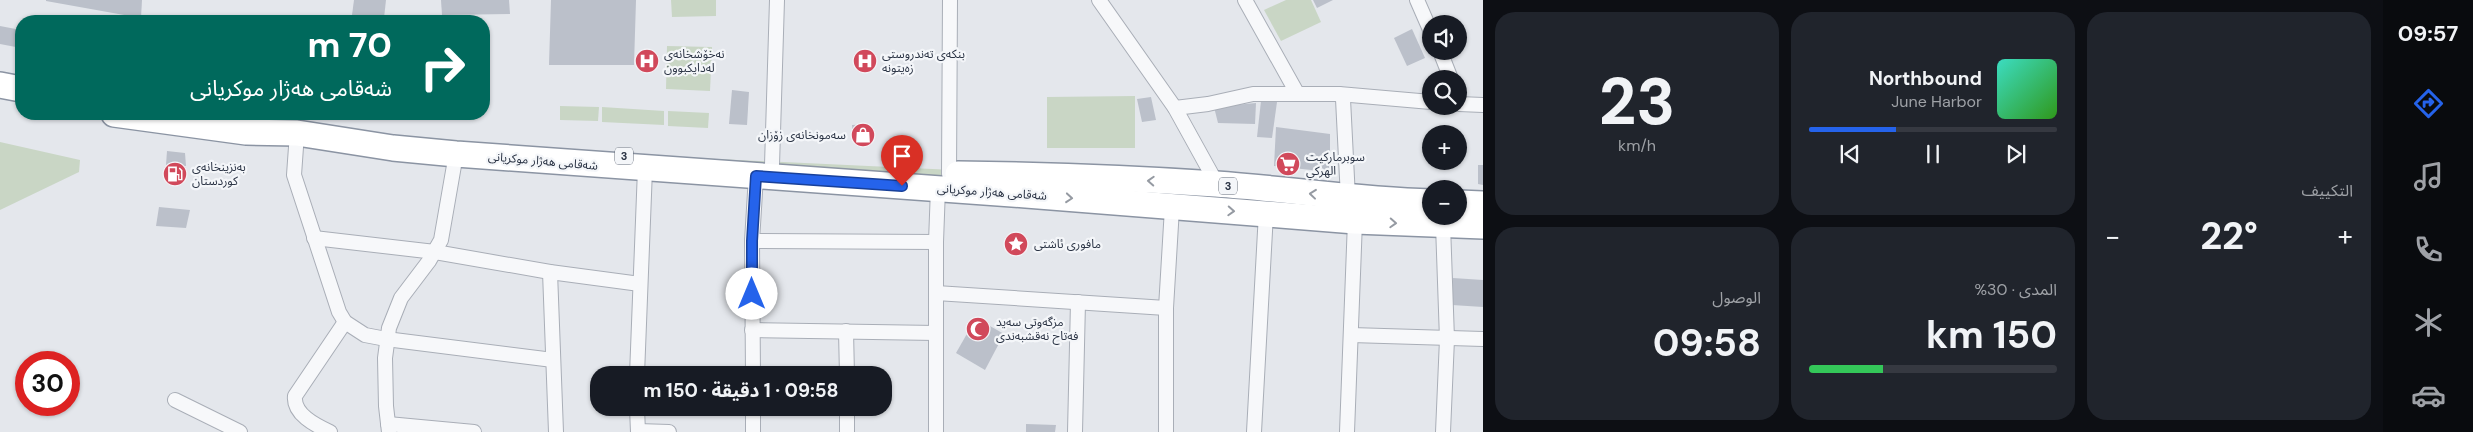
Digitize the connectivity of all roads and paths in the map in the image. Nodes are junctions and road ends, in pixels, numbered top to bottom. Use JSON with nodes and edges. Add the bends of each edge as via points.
{"nodes":[{"id":1,"x":777,"y":0,"type":"edge"},
{"id":2,"x":950,"y":0,"type":"edge"},
{"id":3,"x":1099,"y":0,"type":"edge"},
{"id":4,"x":1245,"y":0,"type":"edge"},
{"id":5,"x":1417,"y":0,"type":"edge"},
{"id":6,"x":1424,"y":15,"type":"edge"},
{"id":7,"x":0,"y":85,"type":"edge"},
{"id":8,"x":15,"y":88,"type":"edge"},
{"id":9,"x":1297,"y":93,"type":"junction"},
{"id":10,"x":1339,"y":94,"type":"junction"},
{"id":11,"x":1422,"y":101,"type":"edge"},
{"id":12,"x":0,"y":102,"type":"edge"},
{"id":13,"x":15,"y":103,"type":"edge"},
{"id":14,"x":1467,"y":103,"type":"edge"},
{"id":15,"x":1483,"y":105,"type":"edge"},
{"id":16,"x":1175,"y":108,"type":"junction"},
{"id":17,"x":158,"y":120,"type":"edge"},
{"id":18,"x":265,"y":120,"type":"edge"},
{"id":19,"x":297,"y":133,"type":"junction"},
{"id":20,"x":456,"y":154,"type":"junction"},
{"id":21,"x":645,"y":169,"type":"junction"},
{"id":22,"x":764,"y":171,"type":"junction"},
{"id":23,"x":944,"y":181,"type":"junction"},
{"id":24,"x":1217,"y":184,"type":"junction"},
{"id":25,"x":1026,"y":185,"type":"junction"},
{"id":26,"x":1422,"y":203,"type":"edge"},
{"id":27,"x":1467,"y":203,"type":"edge"},
{"id":28,"x":1483,"y":204,"type":"edge"},
{"id":29,"x":1172,"y":208,"type":"junction"},
{"id":30,"x":1351,"y":209,"type":"junction"},
{"id":31,"x":1266,"y":213,"type":"junction"},
{"id":32,"x":1422,"y":221,"type":"edge"},
{"id":33,"x":1443,"y":225,"type":"joint"},
{"id":34,"x":1483,"y":226,"type":"edge"},
{"id":35,"x":314,"y":238,"type":"junction"},
{"id":36,"x":752,"y":241,"type":"junction"},
{"id":37,"x":936,"y":242,"type":"junction"},
{"id":38,"x":435,"y":252,"type":"junction"},
{"id":39,"x":550,"y":272,"type":"junction"},
{"id":40,"x":640,"y":284,"type":"junction"},
{"id":41,"x":936,"y":292,"type":"junction"},
{"id":42,"x":1078,"y":302,"type":"junction"},
{"id":43,"x":1166,"y":308,"type":"junction"},
{"id":44,"x":345,"y":322,"type":"junction"},
{"id":45,"x":752,"y":330,"type":"junction"},
{"id":46,"x":846,"y":331,"type":"junction"},
{"id":47,"x":936,"y":333,"type":"junction"},
{"id":48,"x":1351,"y":335,"type":"junction"},
{"id":49,"x":386,"y":339,"type":"junction"},
{"id":50,"x":1447,"y":339,"type":"junction"},
{"id":51,"x":1483,"y":339,"type":"edge"},
{"id":52,"x":553,"y":360,"type":"junction"},
{"id":53,"x":637,"y":366,"type":"edge"},
{"id":54,"x":753,"y":366,"type":"edge"},
{"id":55,"x":847,"y":366,"type":"edge"},
{"id":56,"x":175,"y":400,"type":"dead end"},
{"id":57,"x":637,"y":416,"type":"edge"},
{"id":58,"x":753,"y":416,"type":"edge"},
{"id":59,"x":847,"y":416,"type":"edge"},
{"id":60,"x":389,"y":428,"type":"edge"},
{"id":61,"x":240,"y":432,"type":"edge"},
{"id":62,"x":330,"y":432,"type":"edge"},
{"id":63,"x":474,"y":432,"type":"edge"},
{"id":64,"x":556,"y":432,"type":"edge"},
{"id":65,"x":638,"y":432,"type":"edge"},
{"id":66,"x":669,"y":432,"type":"edge"},
{"id":67,"x":753,"y":432,"type":"edge"},
{"id":68,"x":847,"y":432,"type":"edge"},
{"id":69,"x":936,"y":432,"type":"edge"},
{"id":70,"x":1075,"y":432,"type":"edge"},
{"id":71,"x":1166,"y":432,"type":"edge"},
{"id":72,"x":1254,"y":432,"type":"edge"},
{"id":73,"x":1347,"y":432,"type":"edge"},
{"id":74,"x":1444,"y":432,"type":"edge"}],
"edges":[{"from":1,"to":22,"type":"street"},
{"from":2,"to":23,"type":"street"},
{"from":3,"to":16,"type":"street"},
{"from":4,"to":9,"type":"street"},
{"from":5,"to":6,"type":"street"},
{"from":7,"to":8,"type":"highway"},
{"from":9,"to":10,"type":"street"},
{"from":9,"to":16,"type":"street","via":[[1253,94]]},
{"from":10,"to":11,"type":"street"},
{"from":10,"to":30,"type":"street","via":[[1343,99]]},
{"from":12,"to":13,"type":"highway"},
{"from":14,"to":15,"type":"street"},
{"from":16,"to":24,"type":"street"},
{"from":17,"to":19,"type":"highway","name":"شەقامی ھەژار موکریانی","number":"3","via":[[246,132]]},
{"from":18,"to":22,"type":"highway","name":"شەقامی ھەژار موکریانی","number":"3"},
{"from":19,"to":20,"type":"highway","name":"شەقامی ھەژار موکریانی","number":"3"},
{"from":19,"to":35,"type":"street","via":[[294,175]]},
{"from":20,"to":21,"type":"highway","name":"شەقامی ھەژار موکریانی","number":"3"},
{"from":20,"to":38,"type":"street","via":[[441,240]]},
{"from":21,"to":22,"type":"highway","name":"شەقامی ھەژار موکریانی","number":"3"},
{"from":21,"to":40,"type":"street"},
{"from":22,"to":23,"type":"highway","name":"شەقامی ھەژار موکریانی","number":"3"},
{"from":22,"to":36,"type":"street"},
{"from":23,"to":25,"type":"highway","name":"شەقامی ھەژار موکریانی","number":"3"},
{"from":23,"to":37,"type":"street"},
{"from":24,"to":25,"type":"highway","name":"شەقامی ھەژار موکریانی","number":"3","one_way":true},
{"from":30,"to":24,"type":"highway","name":"شەقامی ھەژار موکریانی","number":"3","one_way":true},
{"from":25,"to":29,"type":"highway","name":"شەقامی ھەژار موکریانی","number":"3","one_way":true},
{"from":26,"to":30,"type":"highway","name":"شەقامی ھەژار موکریانی","number":"3"},
{"from":27,"to":28,"type":"highway"},
{"from":29,"to":31,"type":"highway","name":"شەقامی ھەژار موکریانی","number":"3","one_way":true},
{"from":29,"to":43,"type":"street"},
{"from":30,"to":31,"type":"highway","name":"شەقامی ھەژار موکریانی","number":"3"},
{"from":30,"to":32,"type":"highway","name":"شەقامی ھەژار موکریانی","number":"3","one_way":true},
{"from":30,"to":48,"type":"street"},
{"from":31,"to":72,"type":"street"},
{"from":33,"to":34,"type":"highway","name":"شەقامی ھەژار موکریانی","number":"3"},
{"from":33,"to":50,"type":"street"},
{"from":35,"to":38,"type":"street"},
{"from":35,"to":44,"type":"street"},
{"from":36,"to":37,"type":"street"},
{"from":36,"to":45,"type":"street"},
{"from":37,"to":41,"type":"street"},
{"from":38,"to":39,"type":"street"},
{"from":38,"to":49,"type":"street","via":[[401,298]]},
{"from":39,"to":40,"type":"street"},
{"from":39,"to":52,"type":"street"},
{"from":40,"to":53,"type":"street"},
{"from":41,"to":42,"type":"street"},
{"from":41,"to":47,"type":"street"},
{"from":42,"to":43,"type":"street"},
{"from":42,"to":70,"type":"street"},
{"from":43,"to":71,"type":"street"},
{"from":44,"to":49,"type":"street","via":[[366,335]]},
{"from":44,"to":62,"type":"street","via":[[295,396],[304,417]]},
{"from":45,"to":46,"type":"street"},
{"from":45,"to":54,"type":"street"},
{"from":46,"to":47,"type":"street"},
{"from":46,"to":55,"type":"street"},
{"from":47,"to":69,"type":"street"},
{"from":48,"to":50,"type":"street"},
{"from":48,"to":73,"type":"street"},
{"from":49,"to":52,"type":"street"},
{"from":49,"to":60,"type":"street"},
{"from":50,"to":51,"type":"street"},
{"from":50,"to":74,"type":"street"},
{"from":52,"to":64,"type":"street"},
{"from":56,"to":61,"type":"street"},
{"from":57,"to":65,"type":"street"},
{"from":58,"to":67,"type":"street"},
{"from":59,"to":68,"type":"street"},
{"from":60,"to":63,"type":"street"},
{"from":65,"to":66,"type":"street"}]}
